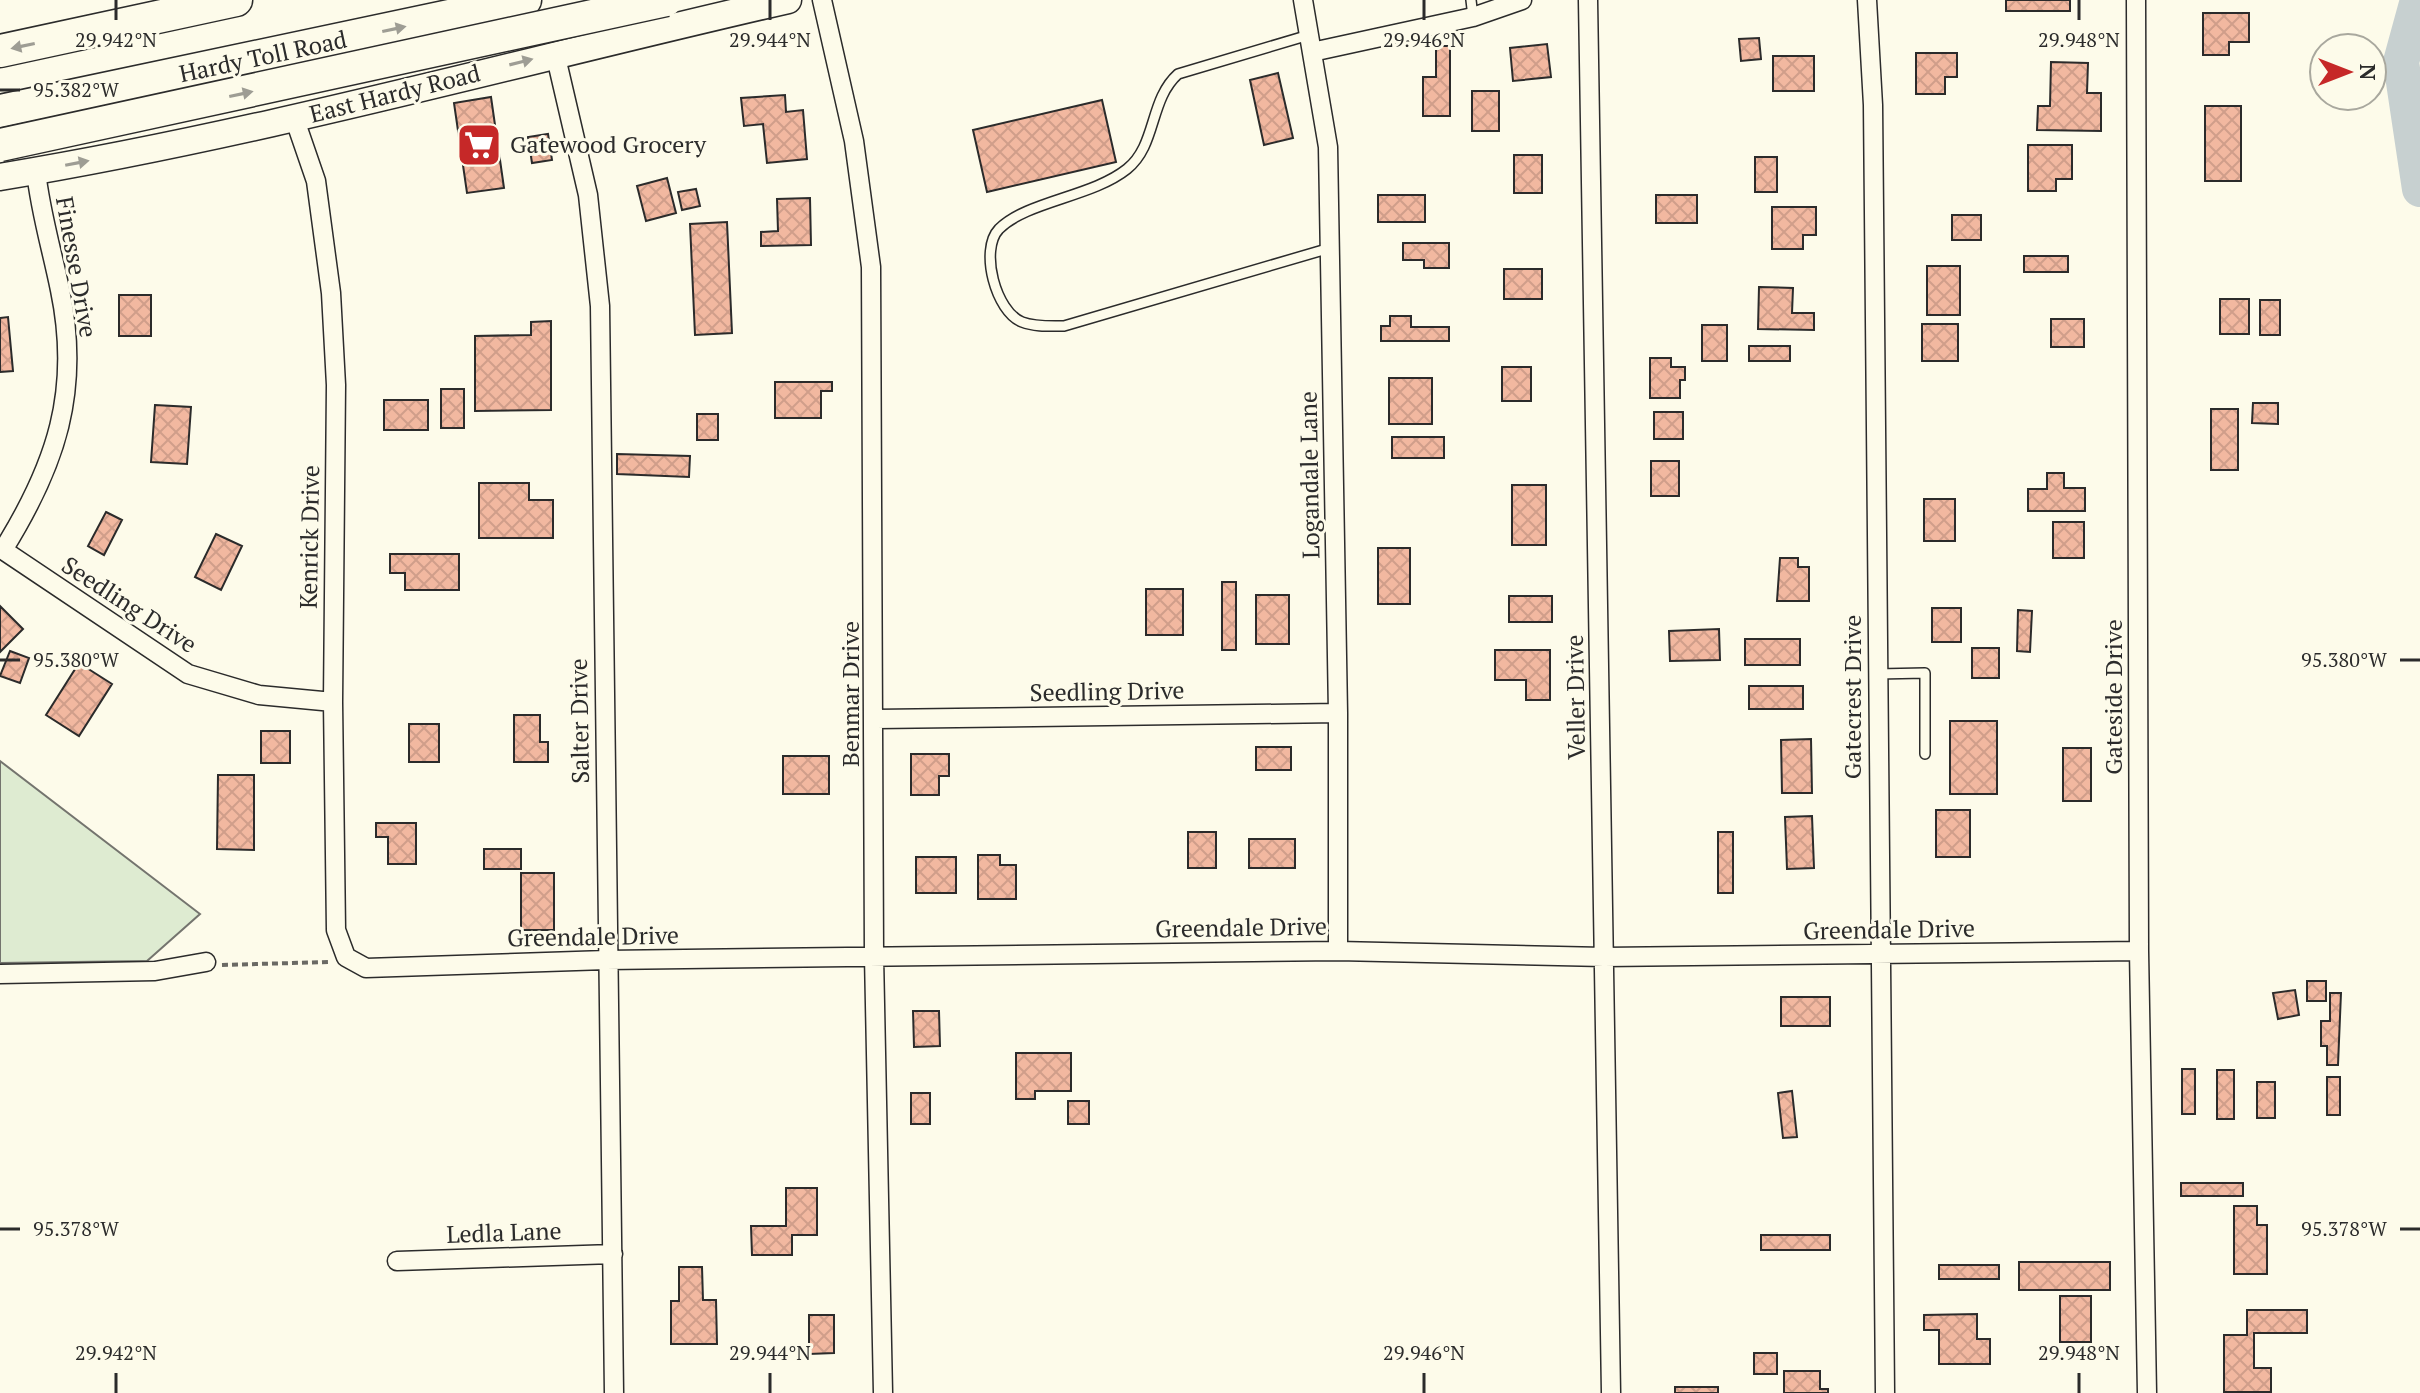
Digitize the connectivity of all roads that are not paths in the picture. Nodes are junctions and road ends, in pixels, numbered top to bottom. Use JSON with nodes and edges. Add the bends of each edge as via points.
{"nodes":[{"id":1,"x":236,"y":0,"type":"edge"},
{"id":2,"x":525,"y":0,"type":"edge"},
{"id":3,"x":666,"y":0,"type":"edge"},
{"id":4,"x":788,"y":0,"type":"edge"},
{"id":5,"x":822,"y":0,"type":"edge"},
{"id":6,"x":1303,"y":0,"type":"edge"},
{"id":7,"x":1522,"y":0,"type":"edge"},
{"id":8,"x":1588,"y":0,"type":"edge"},
{"id":9,"x":1867,"y":0,"type":"edge"},
{"id":10,"x":2136,"y":0,"type":"edge"},
{"id":11,"x":1472,"y":8,"type":"edge"},
{"id":12,"x":1310,"y":43,"type":"junction"},
{"id":13,"x":0,"y":51,"type":"edge"},
{"id":14,"x":291,"y":51,"type":"junction"},
{"id":15,"x":555,"y":53,"type":"junction"},
{"id":16,"x":0,"y":111,"type":"edge"},
{"id":17,"x":295,"y":120,"type":"junction"},
{"id":18,"x":0,"y":148,"type":"edge"},
{"id":19,"x":36,"y":171,"type":"junction"},
{"id":20,"x":0,"y":177,"type":"edge"},
{"id":21,"x":1330,"y":248,"type":"junction"},
{"id":22,"x":2,"y":549,"type":"edge"},
{"id":23,"x":1877,"y":674,"type":"junction"},
{"id":24,"x":333,"y":702,"type":"junction"},
{"id":25,"x":1338,"y":713,"type":"junction"},
{"id":26,"x":876,"y":719,"type":"junction"},
{"id":27,"x":1925,"y":754,"type":"dead end"},
{"id":28,"x":1338,"y":951,"type":"junction"},
{"id":29,"x":2139,"y":951,"type":"junction"},
{"id":30,"x":1879,"y":954,"type":"junction"},
{"id":31,"x":874,"y":956,"type":"junction"},
{"id":32,"x":346,"y":957,"type":"joint"},
{"id":33,"x":1604,"y":957,"type":"junction"},
{"id":34,"x":606,"y":960,"type":"junction"},
{"id":35,"x":206,"y":962,"type":"road end"},
{"id":36,"x":0,"y":974,"type":"edge"},
{"id":37,"x":613,"y":1254,"type":"junction"},
{"id":38,"x":397,"y":1261,"type":"dead end"},
{"id":39,"x":614,"y":1393,"type":"edge"},
{"id":40,"x":883,"y":1393,"type":"edge"},
{"id":41,"x":1611,"y":1393,"type":"edge"},
{"id":42,"x":1885,"y":1393,"type":"edge"},
{"id":43,"x":2147,"y":1393,"type":"edge"}],
"edges":[{"from":1,"to":13,"type":"highway","one_way":true},
{"from":14,"to":2,"type":"highway","name":"Hardy Toll Road","one_way":true},
{"from":18,"to":3,"type":"highway","one_way":true,"bridge":true},
{"from":4,"to":15,"type":"main road","name":"East Hardy Road"},
{"from":5,"to":26,"type":"street","name":"Benmar Drive","via":[[854,141],[871,267]]},
{"from":6,"to":12,"type":"street","name":"Logandale Lane"},
{"from":7,"to":11,"type":"street"},
{"from":8,"to":33,"type":"street","name":"Veller Drive"},
{"from":9,"to":23,"type":"street","name":"Gatecrest Drive","via":[[1873,105]]},
{"from":10,"to":29,"type":"street","name":"Gateside Drive"},
{"from":11,"to":12,"type":"street"},
{"from":12,"to":21,"type":"street","name":"Logandale Lane","via":[[1328,147]]},
{"from":12,"to":21,"type":"lane","via":[[1178,74],[1166,85],[1141,153],[1128,168],[1105,183],[1018,217],[999,230],[991,256],[1007,311],[1020,321],[1064,326]]},
{"from":14,"to":16,"type":"highway","name":"Hardy Toll Road"},
{"from":14,"to":18,"type":"highway"},
{"from":17,"to":15,"type":"main road","name":"East Hardy Road","one_way":true},
{"from":15,"to":34,"type":"street","name":"Salter Drive","via":[[588,195],[600,306]]},
{"from":19,"to":17,"type":"main road","name":"East Hardy Road","one_way":true},
{"from":17,"to":24,"type":"street","name":"Kenrick Drive","via":[[316,181],[331,293],[336,385]]},
{"from":19,"to":20,"type":"main road","name":"East Hardy Road"},
{"from":19,"to":22,"type":"street","name":"Finesse Drive","via":[[61,294],[65,404],[44,477]]},
{"from":21,"to":25,"type":"street","name":"Logandale Lane"},
{"from":22,"to":24,"type":"street","name":"Seedling Drive","via":[[188,674],[259,695]]},
{"from":23,"to":27,"type":"lane","via":[[1925,673]]},
{"from":23,"to":30,"type":"street","name":"Gatecrest Drive"},
{"from":24,"to":32,"type":"street","name":"Kenrick Drive","via":[[336,930]]},
{"from":25,"to":26,"type":"street","name":"Seedling Drive"},
{"from":25,"to":28,"type":"street","name":"Logandale Lane"},
{"from":26,"to":31,"type":"street","name":"Benmar Drive"},
{"from":28,"to":31,"type":"street","name":"Greendale Drive"},
{"from":28,"to":33,"type":"street","name":"Greendale Drive"},
{"from":29,"to":30,"type":"street","name":"Greendale Drive"},
{"from":29,"to":43,"type":"street","name":"Gateside Drive"},
{"from":30,"to":33,"type":"street","name":"Greendale Drive"},
{"from":30,"to":42,"type":"street","name":"Gatecrest Drive"},
{"from":31,"to":34,"type":"street","name":"Greendale Drive"},
{"from":31,"to":40,"type":"street","name":"Benmar Drive"},
{"from":32,"to":34,"type":"street","name":"Greendale Drive","via":[[366,968]]},
{"from":33,"to":41,"type":"street","name":"Veller Drive"},
{"from":34,"to":37,"type":"street","name":"Salter Drive"},
{"from":35,"to":36,"type":"street","via":[[155,971]]},
{"from":37,"to":38,"type":"street","name":"Ledla Lane"},
{"from":37,"to":39,"type":"street","name":"Salter Drive"}]}
